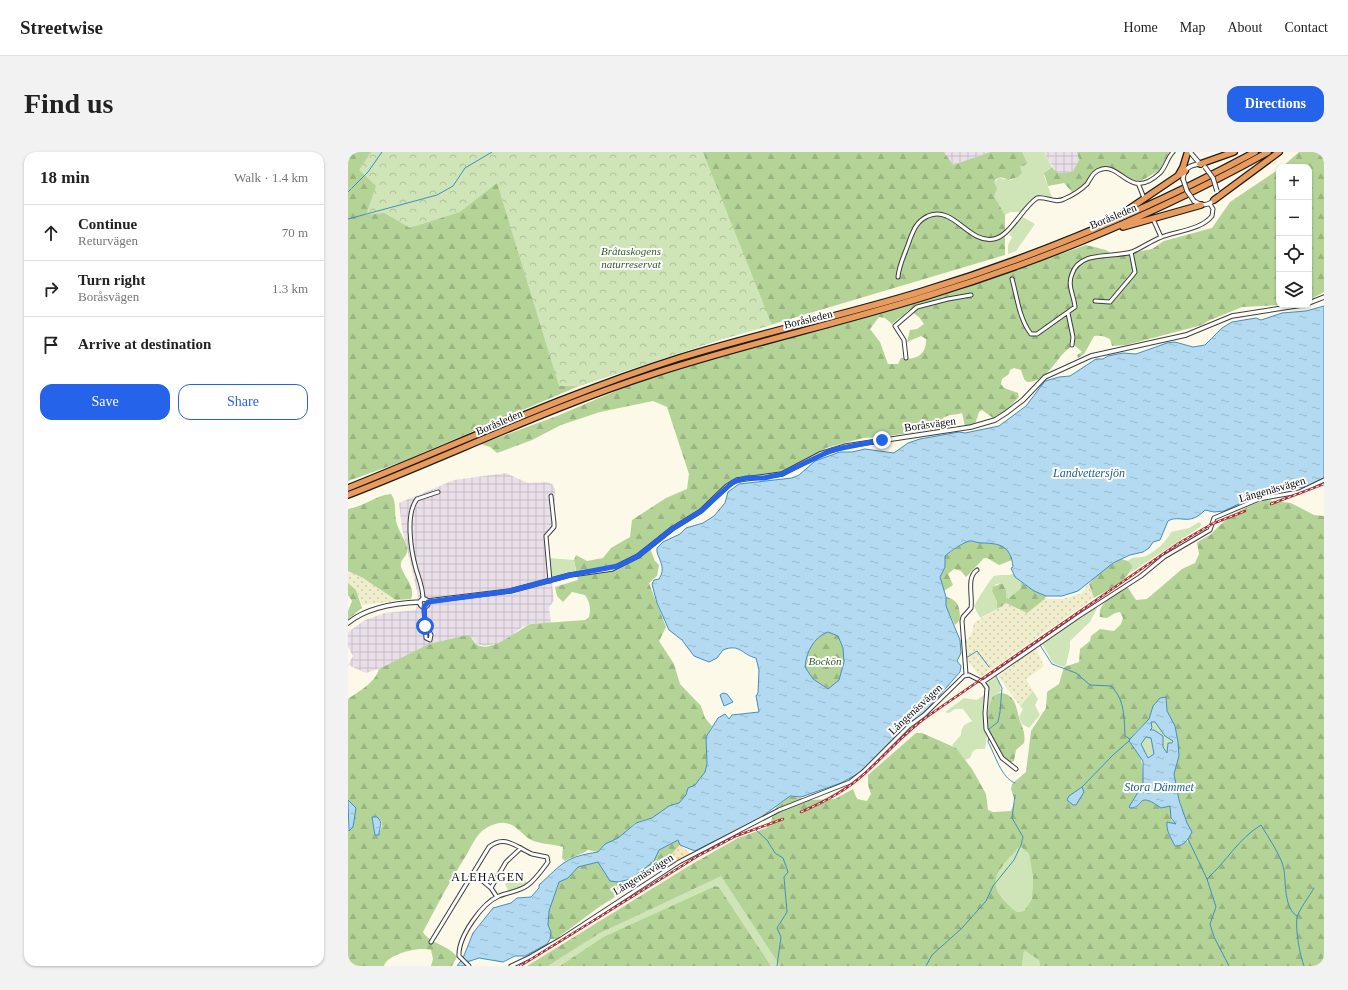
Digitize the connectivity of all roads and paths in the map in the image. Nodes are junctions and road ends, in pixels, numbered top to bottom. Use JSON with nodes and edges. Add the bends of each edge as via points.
{"nodes":[{"id":1,"x":1173,"y":152,"type":"edge"},
{"id":2,"x":1234,"y":152,"type":"edge"},
{"id":3,"x":1255,"y":152,"type":"edge"},
{"id":4,"x":1268,"y":152,"type":"edge"},
{"id":5,"x":1279,"y":152,"type":"edge"},
{"id":6,"x":1188,"y":153,"type":"edge"},
{"id":7,"x":1202,"y":166,"type":"junction"},
{"id":8,"x":1185,"y":171,"type":"junction"},
{"id":9,"x":1175,"y":178,"type":"junction"},
{"id":10,"x":1138,"y":183,"type":"junction"},
{"id":11,"x":1145,"y":201,"type":"dead end"},
{"id":12,"x":1212,"y":202,"type":"junction"},
{"id":13,"x":1201,"y":205,"type":"junction"},
{"id":14,"x":1152,"y":216,"type":"dead end"},
{"id":15,"x":1106,"y":224,"type":"junction"},
{"id":16,"x":1097,"y":234,"type":"junction"},
{"id":17,"x":1161,"y":238,"type":"junction"},
{"id":18,"x":1131,"y":252,"type":"junction"},
{"id":19,"x":898,"y":277,"type":"dead end"},
{"id":20,"x":1012,"y":279,"type":"dead end"},
{"id":21,"x":971,"y":295,"type":"dead end"},
{"id":22,"x":1324,"y":297,"type":"edge"},
{"id":23,"x":1095,"y":301,"type":"dead end"},
{"id":24,"x":1312,"y":302,"type":"edge"},
{"id":25,"x":1283,"y":308,"type":"edge"},
{"id":26,"x":1068,"y":313,"type":"junction"},
{"id":27,"x":1072,"y":345,"type":"dead end"},
{"id":28,"x":906,"y":358,"type":"dead end"},
{"id":29,"x":1324,"y":480,"type":"edge"},
{"id":30,"x":348,"y":488,"type":"edge"},
{"id":31,"x":438,"y":492,"type":"dead end"},
{"id":32,"x":348,"y":496,"type":"edge"},
{"id":33,"x":551,"y":496,"type":"dead end"},
{"id":34,"x":977,"y":570,"type":"dead end"},
{"id":35,"x":550,"y":581,"type":"junction"},
{"id":36,"x":423,"y":599,"type":"junction"},
{"id":37,"x":420,"y":602,"type":"junction"},
{"id":38,"x":428,"y":602,"type":"junction"},
{"id":39,"x":424,"y":607,"type":"junction"},
{"id":40,"x":426,"y":624,"type":"dead end"},
{"id":41,"x":348,"y":625,"type":"edge"},
{"id":42,"x":966,"y":674,"type":"junction"},
{"id":43,"x":983,"y":682,"type":"junction"},
{"id":44,"x":1016,"y":769,"type":"dead end"},
{"id":45,"x":521,"y":848,"type":"junction"},
{"id":46,"x":473,"y":874,"type":"junction"},
{"id":47,"x":491,"y":888,"type":"junction"},
{"id":48,"x":497,"y":897,"type":"junction"},
{"id":49,"x":431,"y":942,"type":"dead end"},
{"id":50,"x":468,"y":965,"type":"edge"},
{"id":51,"x":510,"y":966,"type":"edge"}],
"edges":[{"from":1,"to":10,"type":"street","via":[[1160,172]]},
{"from":2,"to":7,"type":"highway"},
{"from":3,"to":15,"type":"highway","name":"Boråsleden"},
{"from":4,"to":16,"type":"highway","name":"Boråsleden","via":[[1209,183]]},
{"from":5,"to":12,"type":"highway"},
{"from":6,"to":7,"type":"street"},
{"from":6,"to":8,"type":"street"},
{"from":6,"to":9,"type":"highway","via":[[1183,167]]},
{"from":7,"to":8,"type":"street","via":[[1191,166]]},
{"from":7,"to":12,"type":"street","bridge":true,"via":[[1213,178],[1217,191]]},
{"from":8,"to":9,"type":"highway"},
{"from":8,"to":13,"type":"street","bridge":true,"via":[[1183,179],[1186,191]]},
{"from":9,"to":15,"type":"highway"},
{"from":10,"to":11,"type":"street"},
{"from":10,"to":19,"type":"street","via":[[1127,181],[1112,169],[1100,169],[1092,175],[1085,186],[1063,200],[1036,198],[1005,234],[994,239],[983,239],[945,215],[927,216],[915,227]]},
{"from":12,"to":13,"type":"street"},
{"from":12,"to":17,"type":"street","via":[[1213,212],[1206,222]]},
{"from":13,"to":16,"type":"highway"},
{"from":14,"to":17,"type":"street"},
{"from":15,"to":30,"type":"highway","name":"Boråsleden","via":[[1017,259],[926,290],[698,352],[630,374],[539,408]]},
{"from":16,"to":32,"type":"highway","name":"Boråsleden","via":[[993,275],[928,296],[723,352],[633,380],[542,414]]},
{"from":17,"to":18,"type":"street"},
{"from":18,"to":23,"type":"street","via":[[1135,272],[1110,302]]},
{"from":18,"to":26,"type":"street","via":[[1088,258],[1075,267],[1070,284],[1075,307]]},
{"from":20,"to":26,"type":"street","via":[[1031,334],[1037,334]]},
{"from":21,"to":28,"type":"street","via":[[917,307],[895,326],[904,340]]},
{"from":22,"to":24,"type":"street"},
{"from":25,"to":35,"type":"street","name":"Boråsvägen","via":[[1232,316],[1186,335],[1091,356],[1050,373],[1040,380],[1016,407],[995,420],[971,427],[846,446],[820,454],[782,474],[737,480],[701,511],[672,529],[629,562]]},
{"from":26,"to":27,"type":"street"},
{"from":29,"to":43,"type":"street","name":"Långenäsvägen","via":[[1299,492],[1259,499],[1214,518],[1210,530],[1164,557],[1142,576]]},
{"from":31,"to":36,"type":"street","via":[[418,499],[411,516],[412,551],[423,590]]},
{"from":33,"to":35,"type":"street","via":[[554,527],[546,536]]},
{"from":34,"to":42,"type":"street","via":[[971,579],[971,608],[962,621]]},
{"from":35,"to":38,"type":"street","name":"Boråsvägen","via":[[510,591]]},
{"from":36,"to":37,"type":"street"},
{"from":36,"to":38,"type":"street"},
{"from":37,"to":39,"type":"street"},
{"from":37,"to":41,"type":"street","via":[[376,609]]},
{"from":38,"to":39,"type":"street"},
{"from":39,"to":40,"type":"street"},
{"from":42,"to":43,"type":"street"},
{"from":42,"to":51,"type":"street","name":"Långenäsvägen","via":[[850,782],[779,810],[679,862],[561,939]]},
{"from":43,"to":44,"type":"street","via":[[987,688],[986,729],[1002,758]]},
{"from":45,"to":46,"type":"street","via":[[505,841],[493,843],[488,847]]},
{"from":45,"to":47,"type":"street","via":[[506,862]]},
{"from":45,"to":48,"type":"street","via":[[549,860],[526,886]]},
{"from":46,"to":47,"type":"street"},
{"from":46,"to":49,"type":"street"},
{"from":47,"to":48,"type":"street"},
{"from":48,"to":50,"type":"street","via":[[480,912],[459,946],[459,956]]}]}
